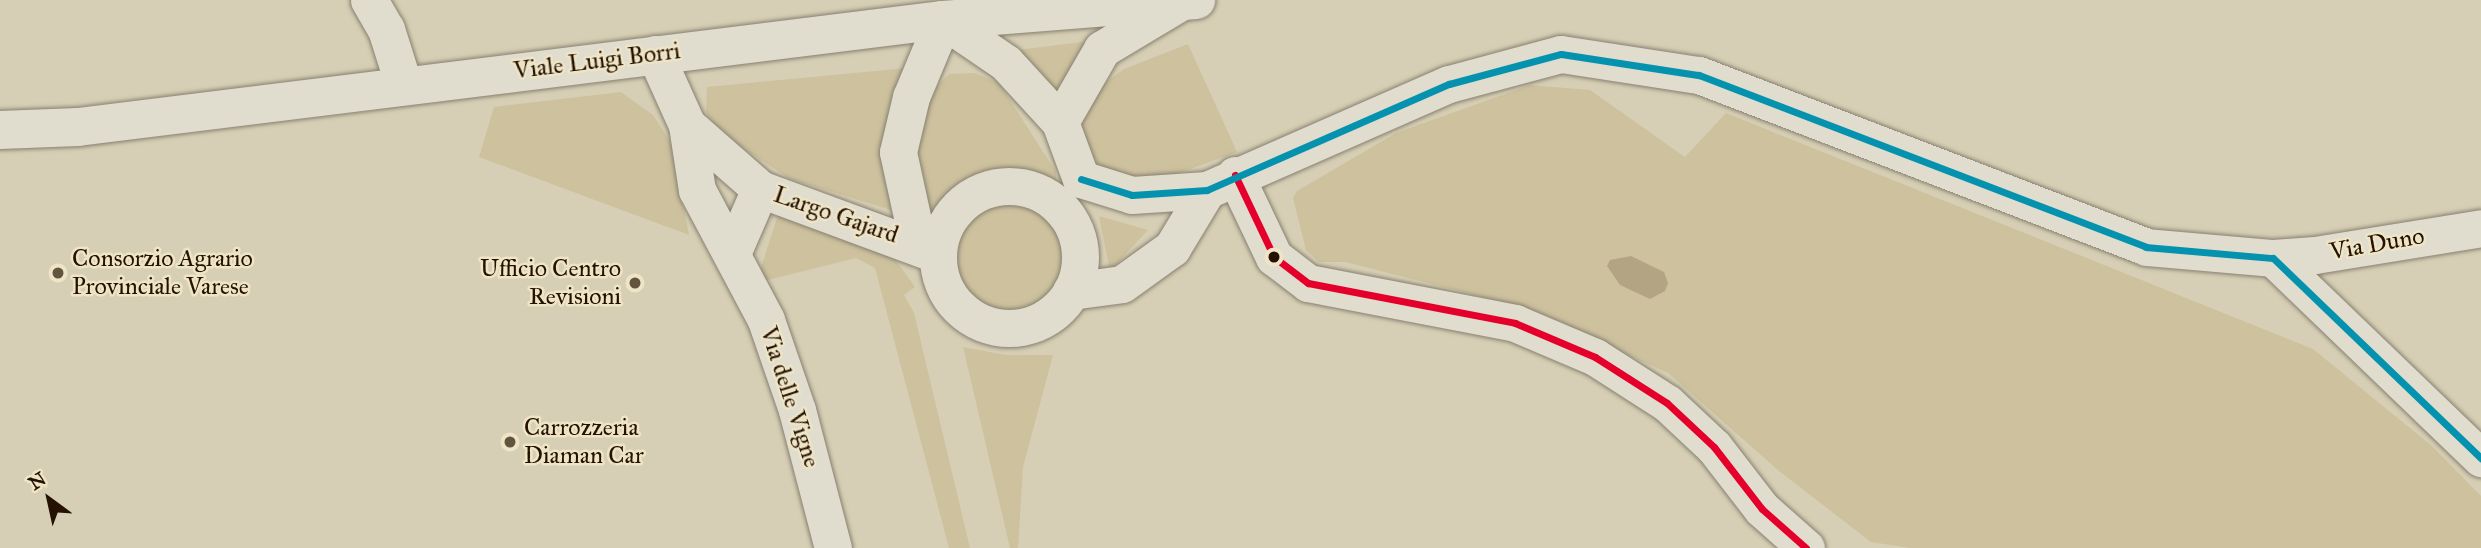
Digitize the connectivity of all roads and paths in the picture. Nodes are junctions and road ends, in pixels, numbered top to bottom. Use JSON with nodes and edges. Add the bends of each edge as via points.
{"nodes":[{"id":1,"x":369,"y":0,"type":"edge"},
{"id":2,"x":1189,"y":1,"type":"edge"},
{"id":3,"x":943,"y":20,"type":"junction"},
{"id":4,"x":655,"y":54,"type":"junction"},
{"id":5,"x":404,"y":86,"type":"junction"},
{"id":6,"x":1060,"y":122,"type":"junction"},
{"id":7,"x":687,"y":125,"type":"junction"},
{"id":8,"x":0,"y":131,"type":"edge"},
{"id":9,"x":1221,"y":182,"type":"junction"},
{"id":10,"x":760,"y":189,"type":"junction"},
{"id":11,"x":1068,"y":191,"type":"junction"},
{"id":12,"x":2481,"y":228,"type":"edge"},
{"id":13,"x":928,"y":250,"type":"junction"},
{"id":14,"x":733,"y":251,"type":"junction"},
{"id":15,"x":2273,"y":258,"type":"junction"},
{"id":16,"x":1071,"y":291,"type":"junction"},
{"id":17,"x":2481,"y":458,"type":"edge"},
{"id":18,"x":834,"y":548,"type":"edge"},
{"id":19,"x":1806,"y":548,"type":"edge"}],
"edges":[{"from":1,"to":5,"type":"street","via":[[386,29]]},
{"from":2,"to":3,"type":"main road","name":"Viale Luigi Borri"},
{"from":2,"to":6,"type":"street","via":[[1102,49]]},
{"from":3,"to":4,"type":"main road","name":"Viale Luigi Borri"},
{"from":3,"to":6,"type":"street","via":[[1006,63]]},
{"from":3,"to":13,"type":"street","name":"Largo Gajard","via":[[911,97],[898,152]]},
{"from":4,"to":5,"type":"main road","name":"Viale Luigi Borri"},
{"from":4,"to":7,"type":"street","name":"Largo Gajard"},
{"from":5,"to":8,"type":"main road","name":"Viale Luigi Borri","via":[[78,127]]},
{"from":6,"to":11,"type":"street"},
{"from":7,"to":10,"type":"street","name":"Largo Gajard"},
{"from":7,"to":14,"type":"street","name":"Via delle Vigne","via":[[697,190]]},
{"from":9,"to":11,"type":"street","name":"Via Duno","via":[[1132,195]]},
{"from":9,"to":15,"type":"street","name":"Via Duno","via":[[1449,84],[1561,54],[1699,75],[2146,247]]},
{"from":9,"to":16,"type":"street","via":[[1172,248],[1122,284]]},
{"from":9,"to":19,"type":"street","via":[[1274,257],[1308,283],[1515,323],[1595,357],[1667,402],[1714,447],[1762,509]]},
{"from":10,"to":13,"type":"street","name":"Largo Gajard"},
{"from":10,"to":14,"type":"street"},
{"from":11,"to":13,"type":"street","via":[[991,188],[953,212]]},
{"from":11,"to":16,"type":"street","via":[[1079,244],[1079,269]]},
{"from":12,"to":15,"type":"street","name":"Via Duno"},
{"from":13,"to":16,"type":"street","name":"Largo Gajard","via":[[956,305],[993,326],[1036,323],[1054,312]]},
{"from":14,"to":18,"type":"street","name":"Via delle Vigne","via":[[775,346]]},
{"from":15,"to":17,"type":"street"}]}
